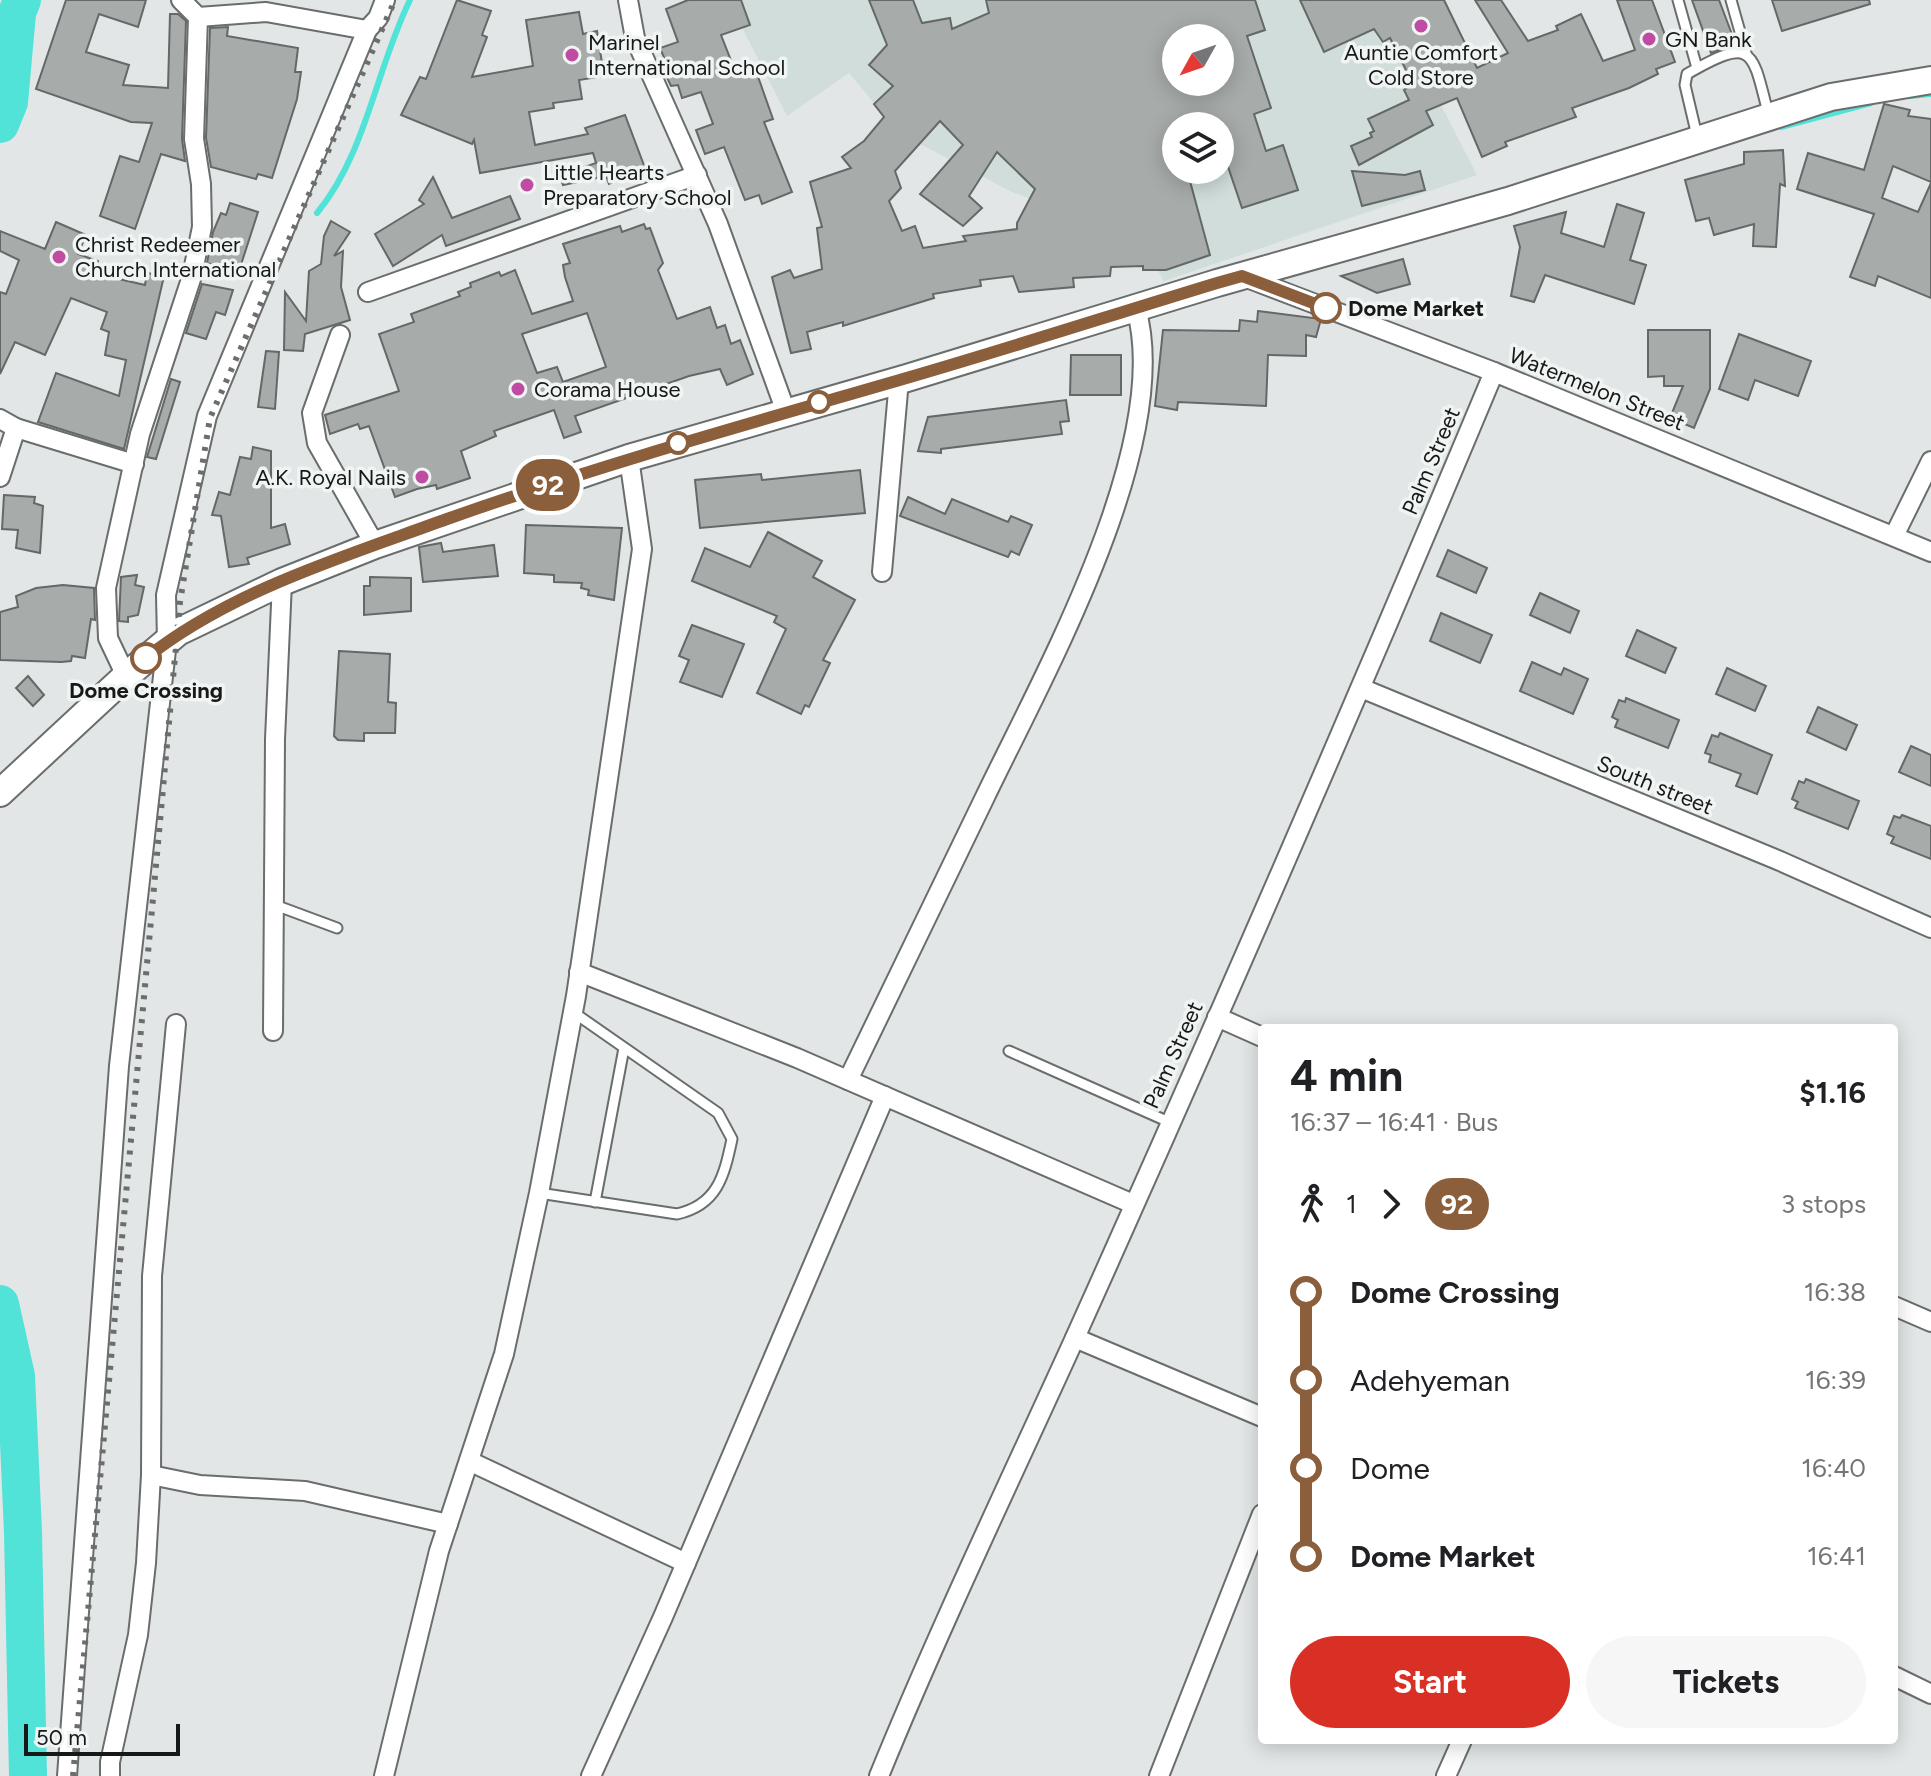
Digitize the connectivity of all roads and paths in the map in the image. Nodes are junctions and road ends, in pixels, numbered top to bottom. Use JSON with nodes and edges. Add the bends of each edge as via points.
{"nodes":[{"id":1,"x":181,"y":0,"type":"edge"},
{"id":2,"x":385,"y":0,"type":"edge"},
{"id":3,"x":628,"y":0,"type":"edge"},
{"id":4,"x":1678,"y":0,"type":"edge"},
{"id":5,"x":1731,"y":0,"type":"edge"},
{"id":6,"x":198,"y":17,"type":"junction"},
{"id":7,"x":367,"y":30,"type":"junction"},
{"id":8,"x":1746,"y":53,"type":"junction"},
{"id":9,"x":1697,"y":68,"type":"junction"},
{"id":10,"x":1931,"y":80,"type":"edge"},
{"id":11,"x":1769,"y":116,"type":"junction"},
{"id":12,"x":1697,"y":139,"type":"junction"},
{"id":13,"x":697,"y":175,"type":"junction"},
{"id":14,"x":1242,"y":276,"type":"junction"},
{"id":15,"x":368,"y":292,"type":"dead end"},
{"id":16,"x":1136,"y":308,"type":"junction"},
{"id":17,"x":340,"y":335,"type":"dead end"},
{"id":18,"x":1494,"y":372,"type":"junction"},
{"id":19,"x":899,"y":380,"type":"junction"},
{"id":20,"x":786,"y":412,"type":"junction"},
{"id":21,"x":8,"y":423,"type":"edge"},
{"id":22,"x":629,"y":458,"type":"junction"},
{"id":23,"x":1931,"y":461,"type":"edge"},
{"id":24,"x":134,"y":464,"type":"junction"},
{"id":25,"x":0,"y":477,"type":"edge"},
{"id":26,"x":1894,"y":536,"type":"junction"},
{"id":27,"x":375,"y":545,"type":"junction"},
{"id":28,"x":1931,"y":552,"type":"edge"},
{"id":29,"x":882,"y":572,"type":"dead end"},
{"id":30,"x":282,"y":582,"type":"junction"},
{"id":31,"x":167,"y":641,"type":"junction"},
{"id":32,"x":126,"y":676,"type":"junction"},
{"id":33,"x":1361,"y":688,"type":"junction"},
{"id":34,"x":0,"y":793,"type":"edge"},
{"id":35,"x":275,"y":905,"type":"junction"},
{"id":36,"x":337,"y":928,"type":"dead end"},
{"id":37,"x":1931,"y":928,"type":"edge"},
{"id":38,"x":579,"y":972,"type":"junction"},
{"id":39,"x":573,"y":1012,"type":"junction"},
{"id":40,"x":1217,"y":1017,"type":"junction"},
{"id":41,"x":176,"y":1024,"type":"dead end"},
{"id":42,"x":273,"y":1031,"type":"dead end"},
{"id":43,"x":1258,"y":1035,"type":"edge"},
{"id":44,"x":624,"y":1048,"type":"junction"},
{"id":45,"x":1009,"y":1051,"type":"dead end"},
{"id":46,"x":848,"y":1080,"type":"junction"},
{"id":47,"x":885,"y":1096,"type":"junction"},
{"id":48,"x":1169,"y":1122,"type":"junction"},
{"id":49,"x":539,"y":1193,"type":"junction"},
{"id":50,"x":595,"y":1202,"type":"junction"},
{"id":51,"x":1133,"y":1204,"type":"junction"},
{"id":52,"x":1898,"y":1308,"type":"edge"},
{"id":53,"x":1931,"y":1322,"type":"edge"},
{"id":54,"x":1075,"y":1338,"type":"junction"},
{"id":55,"x":1258,"y":1415,"type":"edge"},
{"id":56,"x":469,"y":1461,"type":"junction"},
{"id":57,"x":151,"y":1475,"type":"junction"},
{"id":58,"x":448,"y":1524,"type":"junction"},
{"id":59,"x":1258,"y":1524,"type":"edge"},
{"id":60,"x":686,"y":1563,"type":"junction"},
{"id":61,"x":1898,"y":1678,"type":"edge"},
{"id":62,"x":1931,"y":1694,"type":"edge"},
{"id":63,"x":1460,"y":1744,"type":"edge"},
{"id":64,"x":67,"y":1776,"type":"edge"},
{"id":65,"x":110,"y":1776,"type":"edge"},
{"id":66,"x":384,"y":1776,"type":"edge"},
{"id":67,"x":591,"y":1776,"type":"edge"},
{"id":68,"x":879,"y":1776,"type":"edge"},
{"id":69,"x":1159,"y":1776,"type":"edge"},
{"id":70,"x":1446,"y":1776,"type":"edge"}],
"edges":[{"from":1,"to":6,"type":"street"},
{"from":2,"to":7,"type":"street"},
{"from":3,"to":13,"type":"street","via":[[635,38]]},
{"from":4,"to":9,"type":"lane"},
{"from":5,"to":8,"type":"lane"},
{"from":6,"to":7,"type":"street","via":[[266,12]]},
{"from":6,"to":24,"type":"street","via":[[194,139],[202,227]]},
{"from":7,"to":31,"type":"street","via":[[207,416],[166,595]]},
{"from":8,"to":9,"type":"lane"},
{"from":8,"to":11,"type":"lane","via":[[1754,59]]},
{"from":9,"to":12,"type":"lane","via":[[1687,74],[1685,85]]},
{"from":10,"to":11,"type":"main road","via":[[1831,97]]},
{"from":11,"to":12,"type":"main road"},
{"from":12,"to":14,"type":"main road","via":[[1508,201]]},
{"from":13,"to":15,"type":"street"},
{"from":13,"to":20,"type":"street"},
{"from":14,"to":16,"type":"main road"},
{"from":14,"to":18,"type":"street","name":"Watermelon Street"},
{"from":16,"to":19,"type":"main road"},
{"from":16,"to":46,"type":"street","via":[[1143,363],[1136,430],[1106,530]]},
{"from":17,"to":27,"type":"street","via":[[312,413],[317,443]]},
{"from":18,"to":26,"type":"street","name":"Watermelon Street"},
{"from":18,"to":33,"type":"street","name":"Palm Street"},
{"from":19,"to":20,"type":"main road"},
{"from":19,"to":29,"type":"street"},
{"from":20,"to":22,"type":"main road"},
{"from":21,"to":24,"type":"street"},
{"from":21,"to":25,"type":"street"},
{"from":22,"to":27,"type":"main road"},
{"from":22,"to":38,"type":"street","via":[[642,549]]},
{"from":23,"to":26,"type":"street"},
{"from":24,"to":32,"type":"street","via":[[106,588],[108,638]]},
{"from":26,"to":28,"type":"street","name":"Watermelon Street"},
{"from":27,"to":30,"type":"main road"},
{"from":30,"to":31,"type":"main road"},
{"from":30,"to":35,"type":"street"},
{"from":31,"to":32,"type":"main road"},
{"from":31,"to":64,"type":"street","via":[[119,1066]]},
{"from":32,"to":34,"type":"main road"},
{"from":33,"to":37,"type":"street","name":"South street"},
{"from":33,"to":40,"type":"street","name":"Palm Street"},
{"from":35,"to":36,"type":"lane"},
{"from":35,"to":42,"type":"street"},
{"from":38,"to":39,"type":"street"},
{"from":38,"to":46,"type":"street"},
{"from":39,"to":44,"type":"lane"},
{"from":39,"to":49,"type":"street"},
{"from":40,"to":43,"type":"street"},
{"from":40,"to":48,"type":"street","name":"Palm Street"},
{"from":41,"to":57,"type":"street","via":[[152,1276]]},
{"from":44,"to":50,"type":"lane"},
{"from":44,"to":50,"type":"lane","via":[[718,1113],[732,1139],[713,1196],[695,1210],[677,1214]]},
{"from":45,"to":48,"type":"lane"},
{"from":46,"to":47,"type":"street"},
{"from":47,"to":51,"type":"street"},
{"from":47,"to":60,"type":"street"},
{"from":48,"to":51,"type":"street","name":"Palm Street"},
{"from":49,"to":50,"type":"lane"},
{"from":49,"to":56,"type":"street","via":[[504,1354]]},
{"from":51,"to":54,"type":"street","name":"Palm Street"},
{"from":52,"to":53,"type":"street"},
{"from":54,"to":55,"type":"street"},
{"from":54,"to":68,"type":"street","name":"Palm Street"},
{"from":56,"to":58,"type":"street"},
{"from":56,"to":60,"type":"street"},
{"from":57,"to":58,"type":"street","via":[[200,1485],[305,1491]]},
{"from":57,"to":65,"type":"street","via":[[138,1635]]},
{"from":58,"to":66,"type":"street"},
{"from":59,"to":69,"type":"street"},
{"from":60,"to":67,"type":"street"},
{"from":61,"to":62,"type":"street"},
{"from":63,"to":70,"type":"street"}]}
